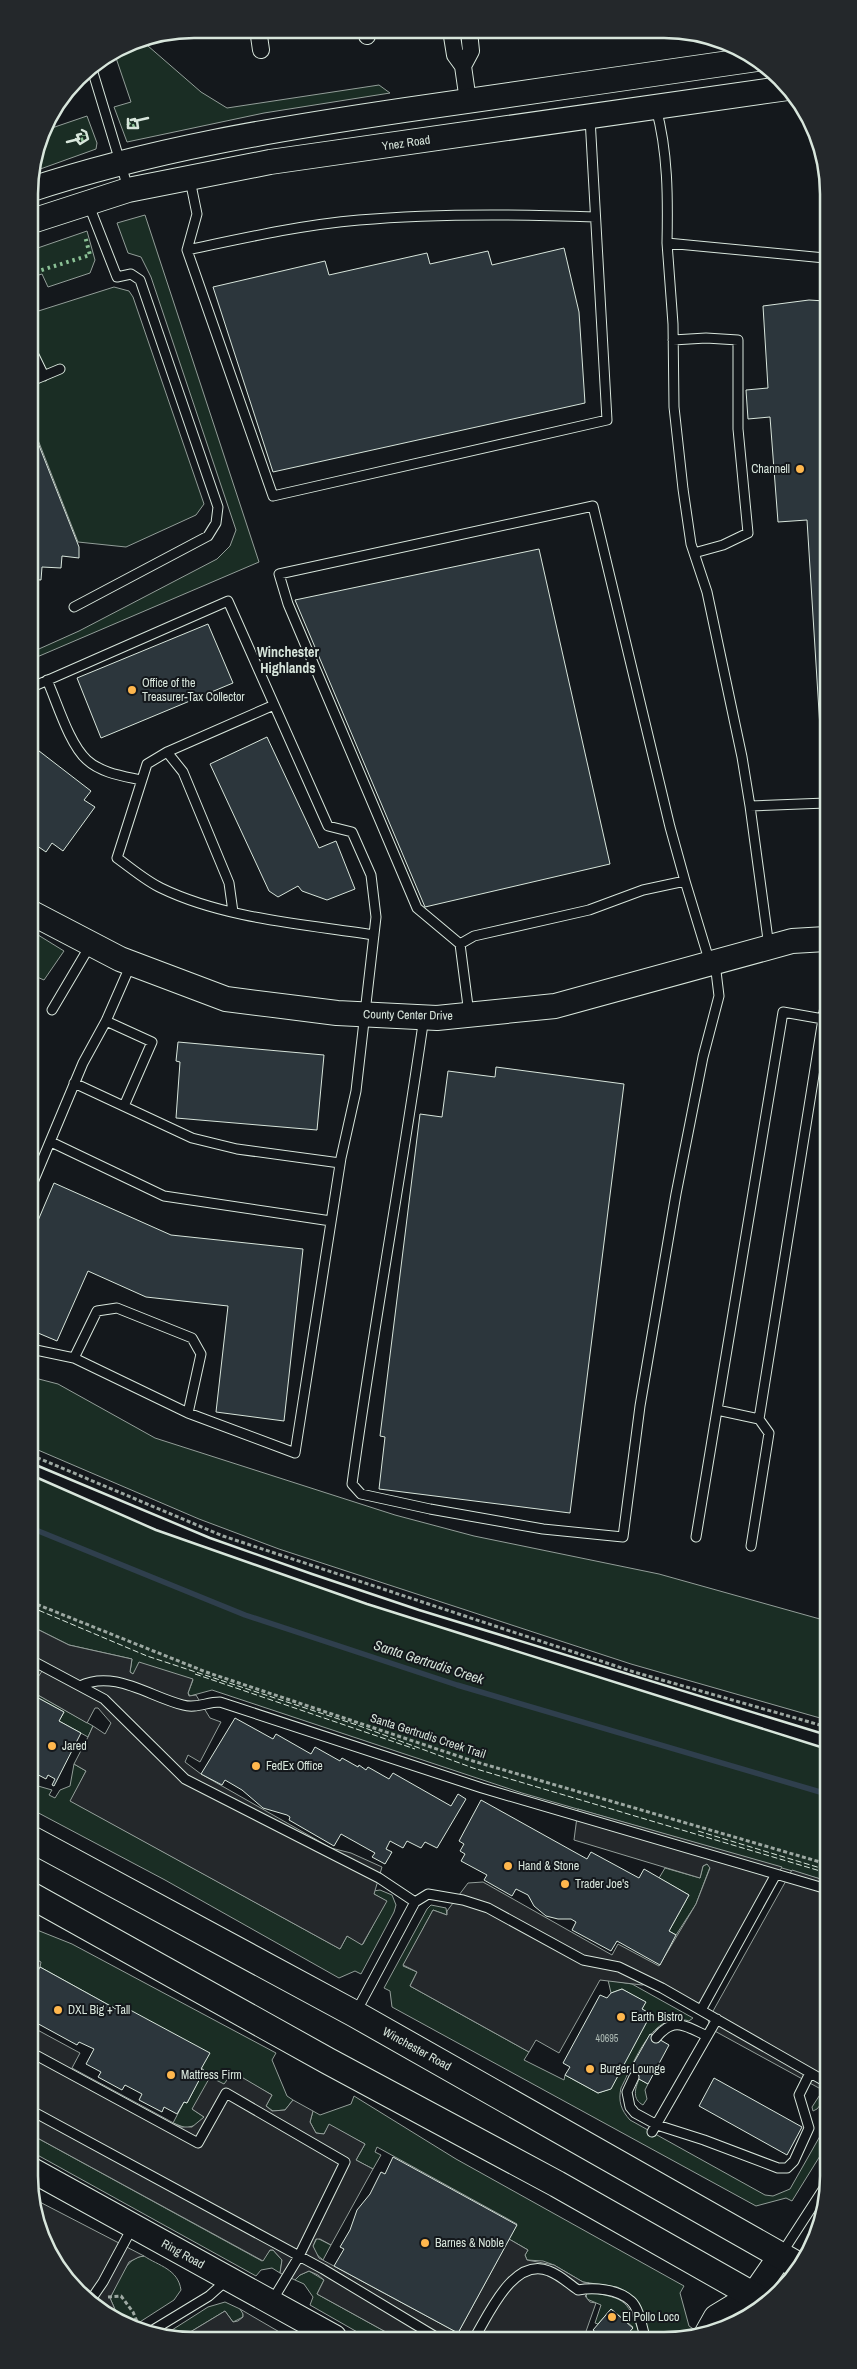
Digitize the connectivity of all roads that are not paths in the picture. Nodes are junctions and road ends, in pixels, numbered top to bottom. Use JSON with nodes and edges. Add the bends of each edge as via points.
{"nodes":[{"id":1,"x":259,"y":38,"type":"edge"},
{"id":2,"x":452,"y":38,"type":"edge"},
{"id":3,"x":470,"y":38,"type":"edge"},
{"id":4,"x":261,"y":50,"type":"dead end"},
{"id":5,"x":746,"y":62,"type":"edge"},
{"id":6,"x":463,"y":66,"type":"junction"},
{"id":7,"x":93,"y":74,"type":"edge"},
{"id":8,"x":779,"y":89,"type":"edge"},
{"id":9,"x":468,"y":101,"type":"junction"},
{"id":10,"x":656,"y":108,"type":"junction"},
{"id":11,"x":590,"y":117,"type":"junction"},
{"id":12,"x":369,"y":149,"type":"junction"},
{"id":13,"x":119,"y":163,"type":"junction"},
{"id":14,"x":190,"y":178,"type":"junction"},
{"id":15,"x":38,"y":187,"type":"edge"},
{"id":16,"x":128,"y":190,"type":"junction"},
{"id":17,"x":88,"y":203,"type":"junction"},
{"id":18,"x":594,"y":216,"type":"junction"},
{"id":19,"x":38,"y":219,"type":"edge"},
{"id":20,"x":667,"y":243,"type":"junction"},
{"id":21,"x":187,"y":250,"type":"junction"},
{"id":22,"x":820,"y":258,"type":"edge"},
{"id":23,"x":673,"y":340,"type":"junction"},
{"id":24,"x":38,"y":364,"type":"edge"},
{"id":25,"x":60,"y":369,"type":"dead end"},
{"id":26,"x":44,"y":376,"type":"junction"},
{"id":27,"x":38,"y":378,"type":"edge"},
{"id":28,"x":694,"y":553,"type":"junction"},
{"id":29,"x":74,"y":606,"type":"dead end"},
{"id":30,"x":47,"y":680,"type":"junction"},
{"id":31,"x":38,"y":684,"type":"edge"},
{"id":32,"x":274,"y":705,"type":"junction"},
{"id":33,"x":167,"y":752,"type":"junction"},
{"id":34,"x":141,"y":780,"type":"junction"},
{"id":35,"x":820,"y":803,"type":"edge"},
{"id":36,"x":750,"y":806,"type":"junction"},
{"id":37,"x":686,"y":881,"type":"junction"},
{"id":38,"x":233,"y":912,"type":"junction"},
{"id":39,"x":38,"y":916,"type":"edge"},
{"id":40,"x":374,"y":934,"type":"junction"},
{"id":41,"x":820,"y":939,"type":"edge"},
{"id":42,"x":91,"y":944,"type":"junction"},
{"id":43,"x":460,"y":944,"type":"junction"},
{"id":44,"x":769,"y":947,"type":"junction"},
{"id":45,"x":712,"y":963,"type":"junction"},
{"id":46,"x":131,"y":964,"type":"junction"},
{"id":47,"x":52,"y":1010,"type":"dead end"},
{"id":48,"x":364,"y":1014,"type":"junction"},
{"id":49,"x":469,"y":1014,"type":"junction"},
{"id":50,"x":424,"y":1017,"type":"junction"},
{"id":51,"x":820,"y":1018,"type":"edge"},
{"id":52,"x":106,"y":1021,"type":"junction"},
{"id":53,"x":820,"y":1040,"type":"edge"},
{"id":54,"x":74,"y":1083,"type":"junction"},
{"id":55,"x":124,"y":1106,"type":"junction"},
{"id":56,"x":51,"y":1142,"type":"junction"},
{"id":57,"x":340,"y":1163,"type":"junction"},
{"id":58,"x":38,"y":1170,"type":"edge"},
{"id":59,"x":332,"y":1221,"type":"junction"},
{"id":60,"x":38,"y":1351,"type":"edge"},
{"id":61,"x":74,"y":1358,"type":"junction"},
{"id":62,"x":717,"y":1410,"type":"junction"},
{"id":63,"x":188,"y":1413,"type":"junction"},
{"id":64,"x":759,"y":1419,"type":"junction"},
{"id":65,"x":696,"y":1537,"type":"dead end"},
{"id":66,"x":751,"y":1546,"type":"dead end"},
{"id":67,"x":38,"y":1664,"type":"edge"},
{"id":68,"x":80,"y":1686,"type":"junction"},
{"id":69,"x":38,"y":1842,"type":"edge"},
{"id":70,"x":775,"y":1876,"type":"junction"},
{"id":71,"x":819,"y":1887,"type":"edge"},
{"id":72,"x":38,"y":1899,"type":"edge"},
{"id":73,"x":415,"y":1902,"type":"junction"},
{"id":74,"x":701,"y":2010,"type":"junction"},
{"id":75,"x":355,"y":2014,"type":"junction"},
{"id":76,"x":716,"y":2019,"type":"junction"},
{"id":77,"x":707,"y":2036,"type":"junction"},
{"id":78,"x":656,"y":2038,"type":"dead end"},
{"id":79,"x":777,"y":2054,"type":"junction"},
{"id":80,"x":38,"y":2056,"type":"edge"},
{"id":81,"x":772,"y":2063,"type":"dead end"},
{"id":82,"x":810,"y":2073,"type":"junction"},
{"id":83,"x":634,"y":2076,"type":"dead end"},
{"id":84,"x":819,"y":2077,"type":"edge"},
{"id":85,"x":38,"y":2114,"type":"edge"},
{"id":86,"x":654,"y":2129,"type":"junction"},
{"id":87,"x":38,"y":2173,"type":"edge"},
{"id":88,"x":816,"y":2207,"type":"edge"},
{"id":89,"x":132,"y":2226,"type":"junction"},
{"id":90,"x":298,"y":2258,"type":"junction"},
{"id":91,"x":790,"y":2260,"type":"edge"},
{"id":92,"x":228,"y":2279,"type":"junction"},
{"id":93,"x":94,"y":2295,"type":"edge"},
{"id":94,"x":763,"y":2295,"type":"edge"},
{"id":95,"x":755,"y":2302,"type":"edge"},
{"id":96,"x":271,"y":2303,"type":"junction"},
{"id":97,"x":749,"y":2306,"type":"edge"},
{"id":98,"x":712,"y":2323,"type":"edge"},
{"id":99,"x":157,"y":2327,"type":"edge"},
{"id":100,"x":325,"y":2332,"type":"edge"},
{"id":101,"x":428,"y":2332,"type":"edge"},
{"id":102,"x":478,"y":2332,"type":"edge"},
{"id":103,"x":643,"y":2332,"type":"edge"}],
"edges":[{"from":1,"to":4,"type":"street"},
{"from":2,"to":6,"type":"street","via":[[455,55]]},
{"from":3,"to":6,"type":"street","via":[[471,51]]},
{"from":5,"to":9,"type":"main road"},
{"from":6,"to":9,"type":"street"},
{"from":7,"to":13,"type":"lane"},
{"from":8,"to":10,"type":"main road","name":"Ynez Road"},
{"from":9,"to":12,"type":"main road","via":[[460,121],[383,134]]},
{"from":9,"to":13,"type":"main road","via":[[270,130]]},
{"from":10,"to":11,"type":"main road","name":"Ynez Road"},
{"from":10,"to":20,"type":"lane","via":[[664,137]]},
{"from":11,"to":12,"type":"main road","name":"Ynez Road"},
{"from":11,"to":18,"type":"lane"},
{"from":12,"to":14,"type":"main road","name":"Ynez Road","via":[[270,162]]},
{"from":13,"to":15,"type":"main road"},
{"from":13,"to":16,"type":"lane"},
{"from":14,"to":16,"type":"main road","name":"Ynez Road"},
{"from":14,"to":21,"type":"lane","via":[[198,214]]},
{"from":16,"to":17,"type":"main road","name":"Ynez Road"},
{"from":17,"to":19,"type":"main road","name":"Ynez Road"},
{"from":17,"to":29,"type":"lane","via":[[117,277],[131,274],[140,280],[218,508],[216,523],[208,536]]},
{"from":18,"to":21,"type":"lane","via":[[476,213],[358,220],[279,230]]},
{"from":18,"to":21,"type":"lane","via":[[607,420],[273,496]]},
{"from":20,"to":22,"type":"lane"},
{"from":20,"to":23,"type":"lane"},
{"from":23,"to":28,"type":"lane","via":[[674,407]]},
{"from":23,"to":28,"type":"lane","via":[[738,340],[738,430],[748,533],[723,545]]},
{"from":24,"to":26,"type":"lane"},
{"from":25,"to":26,"type":"lane"},
{"from":26,"to":27,"type":"lane"},
{"from":28,"to":36,"type":"lane","via":[[707,592]]},
{"from":30,"to":31,"type":"lane"},
{"from":30,"to":32,"type":"lane","via":[[228,601]]},
{"from":30,"to":34,"type":"lane","via":[[74,742],[86,760],[104,771]]},
{"from":32,"to":33,"type":"lane"},
{"from":32,"to":40,"type":"lane","via":[[328,826],[352,832],[371,875],[376,917]]},
{"from":33,"to":34,"type":"lane","via":[[147,764]]},
{"from":33,"to":38,"type":"lane","via":[[183,772],[229,883]]},
{"from":34,"to":38,"type":"lane","via":[[117,858],[160,888],[200,904]]},
{"from":35,"to":36,"type":"lane"},
{"from":36,"to":44,"type":"lane"},
{"from":37,"to":43,"type":"lane","via":[[643,890],[589,910],[474,936]]},
{"from":37,"to":43,"type":"lane","via":[[592,506],[279,574],[288,604],[417,908]]},
{"from":37,"to":45,"type":"lane"},
{"from":38,"to":40,"type":"lane"},
{"from":39,"to":42,"type":"main road","name":"County Center Drive"},
{"from":40,"to":48,"type":"lane"},
{"from":41,"to":44,"type":"main road","name":"County Center Drive","via":[[792,941]]},
{"from":42,"to":46,"type":"main road","name":"County Center Drive"},
{"from":42,"to":47,"type":"lane"},
{"from":43,"to":49,"type":"lane"},
{"from":44,"to":45,"type":"main road","name":"County Center Drive"},
{"from":45,"to":49,"type":"main road","name":"County Center Drive","via":[[555,1006]]},
{"from":45,"to":50,"type":"lane","via":[[719,996],[703,1057],[676,1194],[640,1406],[623,1537],[543,1529],[430,1509],[361,1494],[352,1484]]},
{"from":46,"to":48,"type":"main road","name":"County Center Drive","via":[[226,999]]},
{"from":46,"to":52,"type":"lane"},
{"from":48,"to":50,"type":"main road","name":"County Center Drive"},
{"from":48,"to":57,"type":"lane","via":[[356,1091]]},
{"from":49,"to":50,"type":"main road","name":"County Center Drive"},
{"from":51,"to":62,"type":"lane","via":[[783,1012]]},
{"from":52,"to":54,"type":"lane"},
{"from":52,"to":55,"type":"lane","via":[[152,1042]]},
{"from":53,"to":64,"type":"lane"},
{"from":54,"to":55,"type":"lane"},
{"from":54,"to":56,"type":"lane"},
{"from":55,"to":57,"type":"lane","via":[[192,1138],[237,1149]]},
{"from":56,"to":58,"type":"lane"},
{"from":56,"to":59,"type":"lane","via":[[164,1196]]},
{"from":57,"to":59,"type":"lane"},
{"from":59,"to":63,"type":"lane","via":[[295,1453]]},
{"from":60,"to":61,"type":"lane"},
{"from":61,"to":63,"type":"lane"},
{"from":61,"to":63,"type":"lane","via":[[97,1311],[117,1308],[192,1338],[201,1354]]},
{"from":62,"to":64,"type":"lane"},
{"from":62,"to":65,"type":"lane"},
{"from":64,"to":66,"type":"lane","via":[[769,1433]]},
{"from":67,"to":68,"type":"lane"},
{"from":68,"to":70,"type":"lane","via":[[89,1681],[130,1684],[196,1708],[220,1702],[482,1788]]},
{"from":68,"to":73,"type":"lane","via":[[104,1699],[185,1779],[379,1878]]},
{"from":69,"to":75,"type":"main road","name":"Winchester Road"},
{"from":70,"to":71,"type":"lane"},
{"from":70,"to":74,"type":"lane"},
{"from":72,"to":95,"type":"main road"},
{"from":73,"to":74,"type":"lane","via":[[428,1894],[488,1908],[565,1952],[583,1960],[619,1967]]},
{"from":73,"to":75,"type":"lane"},
{"from":74,"to":76,"type":"lane"},
{"from":75,"to":91,"type":"main road","name":"Winchester Road"},
{"from":76,"to":77,"type":"lane"},
{"from":76,"to":79,"type":"lane"},
{"from":77,"to":78,"type":"lane","via":[[682,2024],[667,2026]]},
{"from":77,"to":86,"type":"lane"},
{"from":79,"to":81,"type":"lane"},
{"from":79,"to":82,"type":"lane"},
{"from":80,"to":90,"type":"lane","via":[[198,2143],[226,2092],[345,2162]]},
{"from":82,"to":84,"type":"lane"},
{"from":82,"to":86,"type":"lane","via":[[800,2095],[809,2128],[787,2168],[778,2168],[704,2140]]},
{"from":83,"to":86,"type":"lane","via":[[626,2092],[630,2107]]},
{"from":85,"to":90,"type":"lane"},
{"from":87,"to":89,"type":"main road","name":"Ring Road"},
{"from":88,"to":91,"type":"lane"},
{"from":89,"to":92,"type":"main road","name":"Ring Road"},
{"from":89,"to":93,"type":"lane"},
{"from":90,"to":96,"type":"lane"},
{"from":90,"to":101,"type":"lane"},
{"from":91,"to":94,"type":"main road"},
{"from":92,"to":96,"type":"main road","name":"Ring Road"},
{"from":92,"to":99,"type":"lane","via":[[209,2296]]},
{"from":96,"to":100,"type":"main road","name":"Ring Road"},
{"from":97,"to":98,"type":"main road","via":[[716,2317]]},
{"from":102,"to":103,"type":"lane","via":[[506,2286],[531,2269],[548,2270],[578,2290],[589,2288],[617,2293],[632,2301]]}]}
